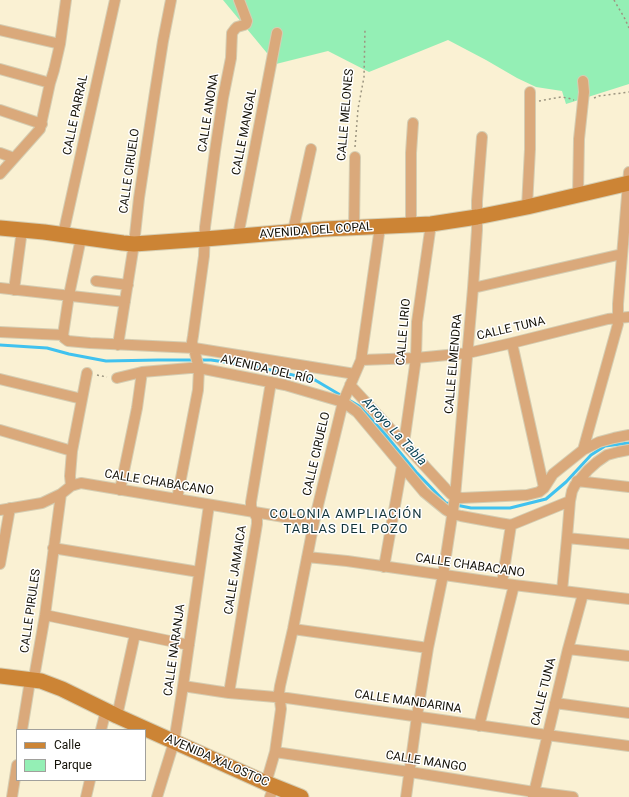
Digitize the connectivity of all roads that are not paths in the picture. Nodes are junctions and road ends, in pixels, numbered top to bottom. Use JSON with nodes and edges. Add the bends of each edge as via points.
{"nodes":[{"id":1,"x":66,"y":0,"type":"edge"},
{"id":2,"x":115,"y":0,"type":"edge"},
{"id":3,"x":171,"y":0,"type":"edge"},
{"id":4,"x":239,"y":0,"type":"edge"},
{"id":5,"x":0,"y":30,"type":"edge"},
{"id":6,"x":277,"y":33,"type":"dead end"},
{"id":7,"x":60,"y":44,"type":"junction"},
{"id":8,"x":0,"y":69,"type":"edge"},
{"id":9,"x":583,"y":81,"type":"dead end"},
{"id":10,"x":50,"y":83,"type":"junction"},
{"id":11,"x":530,"y":92,"type":"dead end"},
{"id":12,"x":0,"y":110,"type":"edge"},
{"id":13,"x":413,"y":123,"type":"dead end"},
{"id":14,"x":42,"y":124,"type":"junction"},
{"id":15,"x":482,"y":137,"type":"dead end"},
{"id":16,"x":312,"y":149,"type":"dead end"},
{"id":17,"x":0,"y":153,"type":"edge"},
{"id":18,"x":355,"y":157,"type":"road end"},
{"id":19,"x":14,"y":158,"type":"junction"},
{"id":20,"x":0,"y":174,"type":"edge"},
{"id":21,"x":629,"y":180,"type":"edge"},
{"id":22,"x":578,"y":196,"type":"junction"},
{"id":23,"x":528,"y":207,"type":"junction"},
{"id":24,"x":477,"y":217,"type":"junction"},
{"id":25,"x":431,"y":224,"type":"junction"},
{"id":26,"x":411,"y":225,"type":"junction"},
{"id":27,"x":380,"y":227,"type":"junction"},
{"id":28,"x":0,"y":228,"type":"edge"},
{"id":29,"x":354,"y":228,"type":"junction"},
{"id":30,"x":22,"y":230,"type":"junction"},
{"id":31,"x":293,"y":231,"type":"junction"},
{"id":32,"x":63,"y":235,"type":"junction"},
{"id":33,"x":238,"y":236,"type":"junction"},
{"id":34,"x":81,"y":238,"type":"junction"},
{"id":35,"x":205,"y":239,"type":"junction"},
{"id":36,"x":134,"y":244,"type":"junction"},
{"id":37,"x":622,"y":254,"type":"junction"},
{"id":38,"x":96,"y":281,"type":"dead end"},
{"id":39,"x":128,"y":285,"type":"junction"},
{"id":40,"x":0,"y":288,"type":"edge"},
{"id":41,"x":473,"y":288,"type":"junction"},
{"id":42,"x":14,"y":290,"type":"junction"},
{"id":43,"x":69,"y":295,"type":"junction"},
{"id":44,"x":125,"y":302,"type":"junction"},
{"id":45,"x":629,"y":317,"type":"edge"},
{"id":46,"x":618,"y":318,"type":"junction"},
{"id":47,"x":0,"y":332,"type":"edge"},
{"id":48,"x":64,"y":335,"type":"junction"},
{"id":49,"x":512,"y":343,"type":"junction"},
{"id":50,"x":118,"y":345,"type":"junction"},
{"id":51,"x":468,"y":352,"type":"junction"},
{"id":52,"x":196,"y":358,"type":"junction"},
{"id":53,"x":416,"y":358,"type":"junction"},
{"id":54,"x":361,"y":360,"type":"junction"},
{"id":55,"x":142,"y":372,"type":"junction"},
{"id":56,"x":86,"y":373,"type":"road end"},
{"id":57,"x":355,"y":374,"type":"junction"},
{"id":58,"x":0,"y":378,"type":"edge"},
{"id":59,"x":117,"y":378,"type":"road end"},
{"id":60,"x":271,"y":382,"type":"junction"},
{"id":61,"x":346,"y":395,"type":"junction"},
{"id":62,"x":82,"y":399,"type":"junction"},
{"id":63,"x":0,"y":430,"type":"edge"},
{"id":64,"x":629,"y":436,"type":"edge"},
{"id":65,"x":404,"y":443,"type":"junction"},
{"id":66,"x":583,"y":450,"type":"junction"},
{"id":67,"x":629,"y":450,"type":"edge"},
{"id":68,"x":72,"y":451,"type":"junction"},
{"id":69,"x":402,"y":466,"type":"junction"},
{"id":70,"x":577,"y":482,"type":"junction"},
{"id":71,"x":72,"y":486,"type":"junction"},
{"id":72,"x":629,"y":487,"type":"edge"},
{"id":73,"x":544,"y":488,"type":"junction"},
{"id":74,"x":120,"y":490,"type":"junction"},
{"id":75,"x":61,"y":494,"type":"junction"},
{"id":76,"x":455,"y":497,"type":"junction"},
{"id":77,"x":177,"y":499,"type":"junction"},
{"id":78,"x":570,"y":501,"type":"junction"},
{"id":79,"x":209,"y":505,"type":"junction"},
{"id":80,"x":5,"y":509,"type":"edge"},
{"id":81,"x":253,"y":512,"type":"junction"},
{"id":82,"x":453,"y":512,"type":"junction"},
{"id":83,"x":314,"y":522,"type":"junction"},
{"id":84,"x":511,"y":525,"type":"junction"},
{"id":85,"x":567,"y":538,"type":"junction"},
{"id":86,"x":629,"y":544,"type":"edge"},
{"id":87,"x":53,"y":548,"type":"junction"},
{"id":88,"x":307,"y":557,"type":"junction"},
{"id":89,"x":0,"y":564,"type":"edge"},
{"id":90,"x":384,"y":567,"type":"junction"},
{"id":91,"x":199,"y":572,"type":"junction"},
{"id":92,"x":443,"y":575,"type":"junction"},
{"id":93,"x":502,"y":583,"type":"junction"},
{"id":94,"x":514,"y":585,"type":"junction"},
{"id":95,"x":562,"y":591,"type":"junction"},
{"id":96,"x":583,"y":594,"type":"junction"},
{"id":97,"x":629,"y":599,"type":"edge"},
{"id":98,"x":45,"y":615,"type":"junction"},
{"id":99,"x":292,"y":629,"type":"junction"},
{"id":100,"x":135,"y":634,"type":"junction"},
{"id":101,"x":189,"y":645,"type":"junction"},
{"id":102,"x":428,"y":648,"type":"junction"},
{"id":103,"x":568,"y":649,"type":"junction"},
{"id":104,"x":629,"y":656,"type":"edge"},
{"id":105,"x":0,"y":676,"type":"edge"},
{"id":106,"x":32,"y":680,"type":"junction"},
{"id":107,"x":183,"y":686,"type":"junction"},
{"id":108,"x":229,"y":693,"type":"junction"},
{"id":109,"x":280,"y":698,"type":"junction"},
{"id":110,"x":555,"y":703,"type":"junction"},
{"id":111,"x":112,"y":713,"type":"junction"},
{"id":112,"x":629,"y":713,"type":"edge"},
{"id":113,"x":417,"y":716,"type":"junction"},
{"id":114,"x":479,"y":726,"type":"junction"},
{"id":115,"x":22,"y":729,"type":"edge"},
{"id":116,"x":102,"y":729,"type":"edge"},
{"id":117,"x":547,"y":735,"type":"junction"},
{"id":118,"x":174,"y":742,"type":"junction"},
{"id":119,"x":629,"y":746,"type":"edge"},
{"id":120,"x":275,"y":752,"type":"junction"},
{"id":121,"x":16,"y":771,"type":"edge"},
{"id":122,"x":410,"y":772,"type":"junction"},
{"id":123,"x":90,"y":781,"type":"edge"},
{"id":124,"x":270,"y":789,"type":"edge"},
{"id":125,"x":533,"y":794,"type":"edge"},
{"id":126,"x":12,"y":797,"type":"edge"},
{"id":127,"x":86,"y":797,"type":"edge"},
{"id":128,"x":157,"y":797,"type":"edge"},
{"id":129,"x":301,"y":797,"type":"edge"},
{"id":130,"x":406,"y":797,"type":"edge"},
{"id":131,"x":573,"y":797,"type":"edge"}],
"edges":[{"from":1,"to":7,"type":"street"},
{"from":2,"to":32,"type":"street","name":"CALLE PARRAL"},
{"from":3,"to":36,"type":"street","name":"CALLE CIRUELO","via":[[155,92]]},
{"from":4,"to":35,"type":"street","name":"CALLE ANONA","via":[[247,21],[246,24],[235,28],[232,33],[231,58],[215,152]]},
{"from":5,"to":7,"type":"street"},
{"from":6,"to":33,"type":"street","name":"CALLE MANGAL"},
{"from":7,"to":10,"type":"street"},
{"from":8,"to":10,"type":"street"},
{"from":9,"to":22,"type":"street"},
{"from":10,"to":14,"type":"street"},
{"from":11,"to":23,"type":"street"},
{"from":12,"to":14,"type":"street"},
{"from":13,"to":26,"type":"street"},
{"from":14,"to":19,"type":"street"},
{"from":15,"to":24,"type":"street","name":"CALLE ELMENDRA"},
{"from":16,"to":31,"type":"street"},
{"from":17,"to":19,"type":"street"},
{"from":18,"to":29,"type":"street","name":"CALLE MELONES"},
{"from":19,"to":20,"type":"street"},
{"from":21,"to":22,"type":"street","name":"AVENIDA DEL COPAL"},
{"from":21,"to":37,"type":"street"},
{"from":22,"to":23,"type":"street","name":"AVENIDA DEL COPAL"},
{"from":23,"to":24,"type":"street","name":"AVENIDA DEL COPAL"},
{"from":24,"to":25,"type":"street","name":"AVENIDA DEL COPAL"},
{"from":24,"to":41,"type":"street","name":"CALLE ELMENDRA"},
{"from":25,"to":26,"type":"street","name":"AVENIDA DEL COPAL"},
{"from":25,"to":53,"type":"street","name":"CALLE LIRIO","via":[[417,322]]},
{"from":26,"to":27,"type":"street","name":"AVENIDA DEL COPAL"},
{"from":27,"to":29,"type":"street","name":"AVENIDA DEL COPAL"},
{"from":27,"to":54,"type":"street","name":"CALLE CIRUELO"},
{"from":28,"to":30,"type":"street","name":"AVENIDA DEL COPAL"},
{"from":29,"to":31,"type":"street","name":"AVENIDA DEL COPAL"},
{"from":30,"to":32,"type":"street","name":"AVENIDA DEL COPAL"},
{"from":30,"to":42,"type":"street"},
{"from":31,"to":33,"type":"street","name":"AVENIDA DEL COPAL"},
{"from":32,"to":34,"type":"street","name":"AVENIDA DEL COPAL"},
{"from":33,"to":35,"type":"street","name":"AVENIDA DEL COPAL"},
{"from":34,"to":36,"type":"street","name":"AVENIDA DEL COPAL"},
{"from":34,"to":43,"type":"street"},
{"from":35,"to":36,"type":"street","name":"AVENIDA DEL COPAL"},
{"from":35,"to":52,"type":"street","via":[[192,342]]},
{"from":36,"to":39,"type":"street","name":"CALLE CIRUELO"},
{"from":37,"to":41,"type":"street"},
{"from":37,"to":46,"type":"street"},
{"from":38,"to":39,"type":"street"},
{"from":39,"to":44,"type":"street","name":"CALLE CIRUELO"},
{"from":40,"to":42,"type":"street"},
{"from":41,"to":51,"type":"street","name":"CALLE ELMENDRA"},
{"from":42,"to":43,"type":"street"},
{"from":43,"to":44,"type":"street"},
{"from":43,"to":48,"type":"street"},
{"from":44,"to":50,"type":"street","name":"CALLE CIRUELO"},
{"from":45,"to":46,"type":"street","name":"CALLE TUNA"},
{"from":46,"to":49,"type":"street","name":"CALLE TUNA"},
{"from":46,"to":66,"type":"street"},
{"from":47,"to":48,"type":"street","name":"AVENIDA DEL RÍO"},
{"from":48,"to":50,"type":"street","name":"AVENIDA DEL RÍO","via":[[68,341]]},
{"from":49,"to":51,"type":"street","name":"CALLE TUNA"},
{"from":49,"to":73,"type":"street"},
{"from":50,"to":52,"type":"street","name":"AVENIDA DEL RÍO"},
{"from":51,"to":53,"type":"street","name":"CALLE TUNA"},
{"from":51,"to":76,"type":"street","name":"CALLE ELMENDRA"},
{"from":52,"to":55,"type":"street","name":"AVENIDA DEL RÍO","via":[[190,368]]},
{"from":52,"to":57,"type":"street","name":"AVENIDA DEL RÍO"},
{"from":52,"to":60,"type":"street","name":"AVENIDA DEL RÍO"},
{"from":52,"to":77,"type":"street","via":[[198,390]]},
{"from":53,"to":54,"type":"street","name":"CALLE TUNA"},
{"from":53,"to":65,"type":"street","name":"CALLE LIRIO"},
{"from":54,"to":57,"type":"street","name":"CALLE CIRUELO"},
{"from":55,"to":59,"type":"street","name":"AVENIDA DEL RÍO"},
{"from":55,"to":74,"type":"street"},
{"from":56,"to":62,"type":"street"},
{"from":57,"to":61,"type":"street","name":"CALLE CIRUELO"},
{"from":58,"to":62,"type":"street"},
{"from":60,"to":61,"type":"street","name":"AVENIDA DEL RÍO"},
{"from":60,"to":81,"type":"street","name":"CALLE JAMAICA","via":[[251,502]]},
{"from":61,"to":65,"type":"street","name":"AVENIDA DEL RÍO"},
{"from":61,"to":69,"type":"street","name":"AVENIDA DEL RÍO"},
{"from":61,"to":83,"type":"street","name":"CALLE CIRUELO"},
{"from":62,"to":68,"type":"street"},
{"from":63,"to":68,"type":"street"},
{"from":64,"to":66,"type":"street","via":[[599,442]]},
{"from":65,"to":76,"type":"street","name":"AVENIDA DEL RÍO"},
{"from":66,"to":73,"type":"street","via":[[553,474]]},
{"from":67,"to":70,"type":"street","via":[[607,455]]},
{"from":68,"to":71,"type":"street"},
{"from":69,"to":82,"type":"street","name":"AVENIDA DEL RÍO","via":[[424,492],[446,510]]},
{"from":69,"to":90,"type":"street"},
{"from":70,"to":72,"type":"street"},
{"from":70,"to":78,"type":"street"},
{"from":71,"to":74,"type":"street","name":"CALLE CHABACANO","via":[[81,483]]},
{"from":71,"to":75,"type":"street"},
{"from":73,"to":76,"type":"street","via":[[527,495],[466,499]]},
{"from":74,"to":77,"type":"street","name":"CALLE CHABACANO"},
{"from":75,"to":80,"type":"street","via":[[42,503]]},
{"from":75,"to":87,"type":"street","name":"CALLE PIRULES"},
{"from":76,"to":82,"type":"street","name":"CALLE ELMENDRA"},
{"from":77,"to":79,"type":"street","name":"CALLE CHABACANO"},
{"from":78,"to":84,"type":"street"},
{"from":78,"to":85,"type":"street"},
{"from":79,"to":81,"type":"street","name":"CALLE CHABACANO"},
{"from":79,"to":91,"type":"street","name":"CALLE NARANJA"},
{"from":80,"to":89,"type":"street"},
{"from":81,"to":83,"type":"street","name":"CALLE CHABACANO"},
{"from":81,"to":108,"type":"street","name":"CALLE JAMAICA","via":[[257,524]]},
{"from":82,"to":84,"type":"street","name":"AVENIDA DEL RÍO","via":[[461,516]]},
{"from":82,"to":92,"type":"street","name":"CALLE ELMENDRA"},
{"from":83,"to":88,"type":"street","name":"CALLE CIRUELO"},
{"from":84,"to":93,"type":"street"},
{"from":85,"to":86,"type":"street"},
{"from":85,"to":95,"type":"street"},
{"from":87,"to":91,"type":"street"},
{"from":87,"to":98,"type":"street","name":"CALLE PIRULES"},
{"from":88,"to":90,"type":"street","name":"CALLE CHABACANO"},
{"from":88,"to":99,"type":"street","name":"CALLE CIRUELO"},
{"from":90,"to":92,"type":"street","name":"CALLE CHABACANO"},
{"from":91,"to":101,"type":"street","name":"CALLE NARANJA"},
{"from":92,"to":93,"type":"street","name":"CALLE CHABACANO"},
{"from":92,"to":102,"type":"street","name":"CALLE ELMENDRA"},
{"from":93,"to":94,"type":"street","name":"CALLE CHABACANO"},
{"from":94,"to":95,"type":"street","name":"CALLE CHABACANO"},
{"from":94,"to":114,"type":"street"},
{"from":95,"to":96,"type":"street","name":"CALLE CHABACANO"},
{"from":96,"to":97,"type":"street","name":"CALLE CHABACANO"},
{"from":96,"to":103,"type":"street","name":"CALLE TUNA"},
{"from":98,"to":100,"type":"street"},
{"from":98,"to":106,"type":"street","name":"CALLE PIRULES"},
{"from":99,"to":102,"type":"street"},
{"from":99,"to":109,"type":"street","name":"CALLE CIRUELO","via":[[280,686]]},
{"from":100,"to":101,"type":"street"},
{"from":100,"to":111,"type":"street"},
{"from":101,"to":107,"type":"street","name":"CALLE NARANJA"},
{"from":102,"to":113,"type":"street","name":"CALLE ELMENDRA"},
{"from":103,"to":104,"type":"street"},
{"from":103,"to":110,"type":"street","name":"CALLE TUNA"},
{"from":105,"to":106,"type":"street","name":"AVENIDA XALOSTOC"},
{"from":106,"to":111,"type":"street","name":"AVENIDA XALOSTOC","via":[[62,689]]},
{"from":106,"to":115,"type":"street","name":"CALLE PIRULES"},
{"from":107,"to":108,"type":"street","name":"CALLE MANDARINA"},
{"from":107,"to":118,"type":"street","name":"CALLE NARANJA"},
{"from":108,"to":109,"type":"street","name":"CALLE MANDARINA"},
{"from":109,"to":113,"type":"street","name":"CALLE MANDARINA"},
{"from":109,"to":120,"type":"street","name":"CALLE CIRUELO","via":[[281,709]]},
{"from":110,"to":112,"type":"street"},
{"from":110,"to":117,"type":"street","name":"CALLE TUNA"},
{"from":111,"to":116,"type":"street"},
{"from":111,"to":118,"type":"street","name":"AVENIDA XALOSTOC"},
{"from":113,"to":114,"type":"street","name":"CALLE MANDARINA"},
{"from":113,"to":122,"type":"street","name":"CALLE ELMENDRA"},
{"from":114,"to":117,"type":"street","name":"CALLE MANDARINA"},
{"from":117,"to":119,"type":"street","name":"CALLE MANDARINA"},
{"from":117,"to":125,"type":"street","name":"CALLE TUNA"},
{"from":118,"to":124,"type":"street","name":"AVENIDA XALOSTOC"},
{"from":118,"to":128,"type":"street","name":"CALLE NARANJA"},
{"from":120,"to":122,"type":"street","name":"CALLE MANGO"},
{"from":120,"to":124,"type":"street","name":"CALLE CIRUELO"},
{"from":121,"to":126,"type":"street"},
{"from":122,"to":125,"type":"street","name":"CALLE MANGO"},
{"from":122,"to":130,"type":"street","name":"CALLE ELMENDRA"},
{"from":123,"to":127,"type":"street"},
{"from":124,"to":129,"type":"street","name":"AVENIDA XALOSTOC"},
{"from":125,"to":131,"type":"street","name":"CALLE MANGO"}]}
